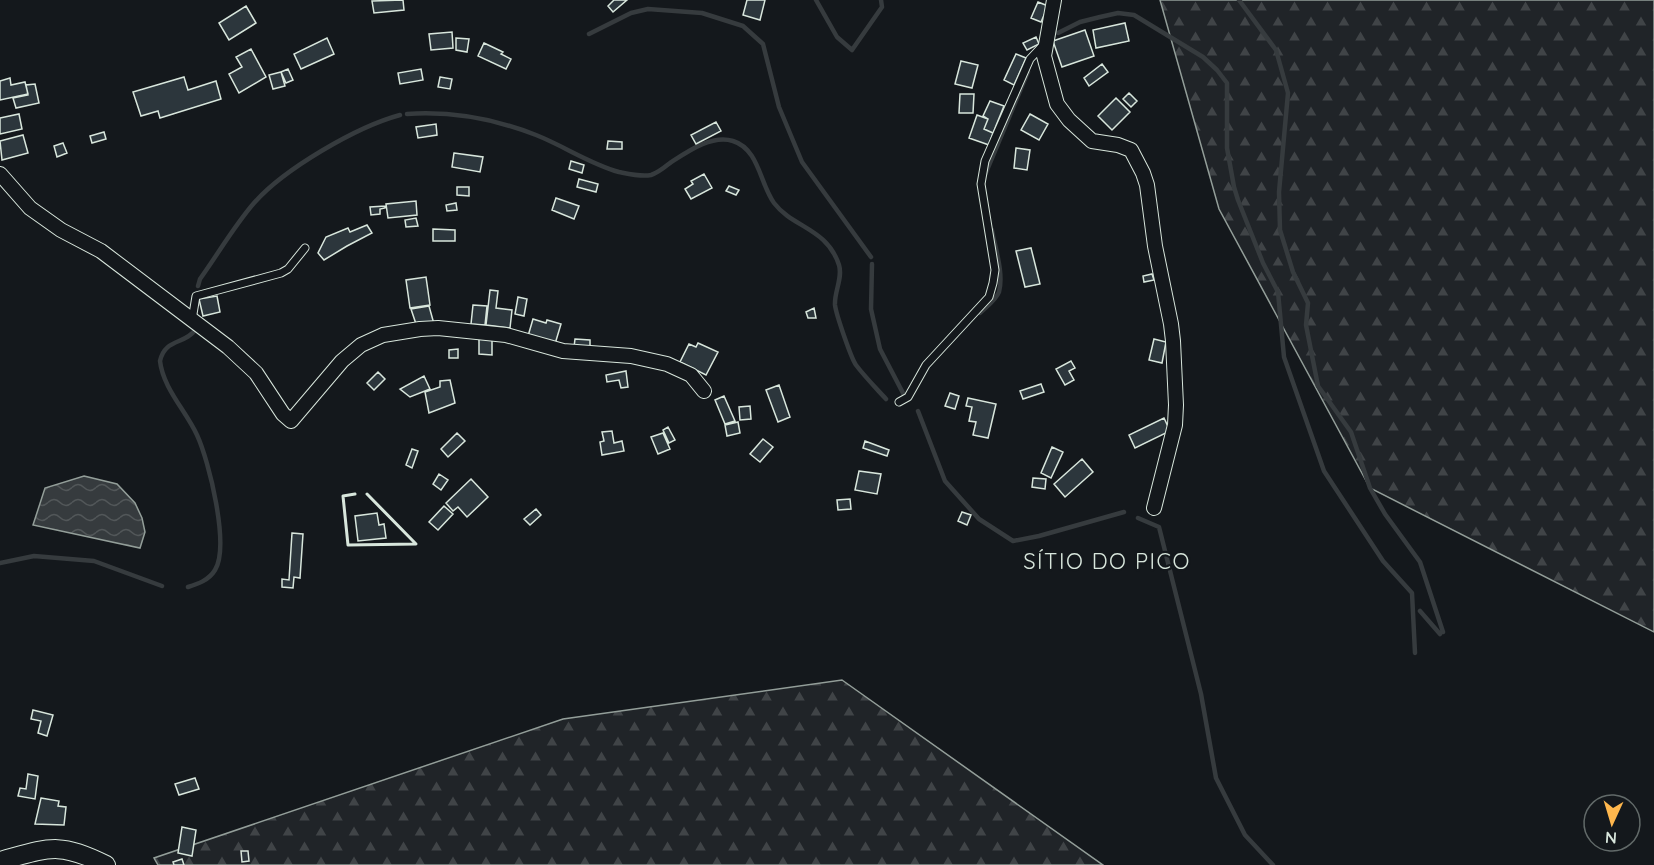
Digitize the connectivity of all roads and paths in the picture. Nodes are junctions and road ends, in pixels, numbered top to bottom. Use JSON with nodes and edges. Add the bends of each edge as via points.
{"nodes":[{"id":1,"x":1054,"y":0,"type":"edge"},
{"id":2,"x":1045,"y":43,"type":"junction"},
{"id":3,"x":0,"y":174,"type":"edge"},
{"id":4,"x":305,"y":248,"type":"dead end"},
{"id":5,"x":192,"y":320,"type":"junction"},
{"id":6,"x":704,"y":390,"type":"dead end"},
{"id":7,"x":899,"y":402,"type":"dead end"},
{"id":8,"x":1154,"y":508,"type":"dead end"},
{"id":9,"x":0,"y":861,"type":"edge"},
{"id":10,"x":106,"y":865,"type":"edge"}],
"edges":[{"from":1,"to":2,"type":"street"},
{"from":2,"to":7,"type":"lane","via":[[1030,59],[985,161],[981,183],[995,270],[989,297],[926,365],[908,397]]},
{"from":2,"to":8,"type":"street","via":[[1044,56],[1057,104],[1092,141],[1131,150],[1147,185],[1171,324],[1176,405]]},
{"from":3,"to":5,"type":"street","via":[[30,208],[101,251]]},
{"from":4,"to":5,"type":"lane","via":[[281,273],[196,296]]},
{"from":5,"to":6,"type":"street","via":[[256,373],[291,422],[342,361],[361,345],[383,335],[420,329],[506,335],[563,351],[631,356],[667,364],[691,375]]},
{"from":9,"to":10,"type":"main road","via":[[58,848]]}]}
